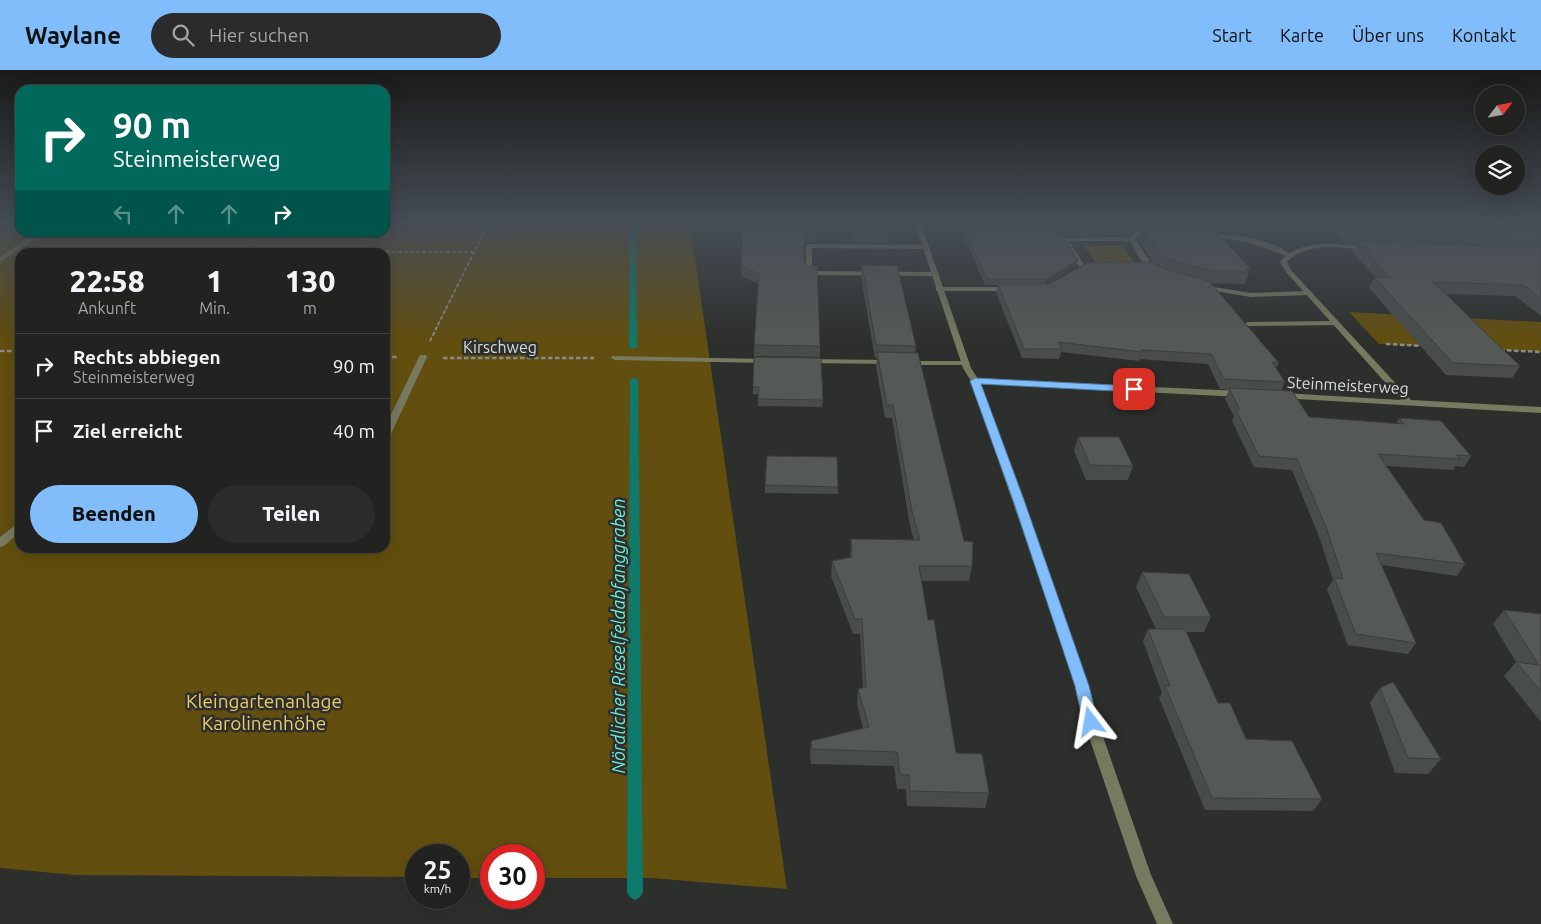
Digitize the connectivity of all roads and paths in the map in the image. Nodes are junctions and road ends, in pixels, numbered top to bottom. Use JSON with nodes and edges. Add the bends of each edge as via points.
{"nodes":[{"id":1,"x":468,"y":264,"type":"edge"},
{"id":2,"x":810,"y":264,"type":"edge"},
{"id":3,"x":932,"y":264,"type":"edge"},
{"id":4,"x":1080,"y":264,"type":"edge"},
{"id":5,"x":1148,"y":264,"type":"edge"},
{"id":6,"x":1284,"y":264,"type":"edge"},
{"id":7,"x":1140,"y":267,"type":"edge"},
{"id":8,"x":1150,"y":267,"type":"junction"},
{"id":9,"x":1083,"y":268,"type":"junction"},
{"id":10,"x":1092,"y":268,"type":"edge"},
{"id":11,"x":935,"y":274,"type":"junction"},
{"id":12,"x":1165,"y":275,"type":"edge"},
{"id":13,"x":1065,"y":279,"type":"edge"},
{"id":14,"x":1193,"y":284,"type":"edge"},
{"id":15,"x":939,"y":289,"type":"junction"},
{"id":16,"x":1017,"y":289,"type":"edge"},
{"id":17,"x":1309,"y":293,"type":"junction"},
{"id":18,"x":1336,"y":323,"type":"junction"},
{"id":19,"x":1248,"y":324,"type":"edge"},
{"id":20,"x":1379,"y":344,"type":"dead end"},
{"id":21,"x":1427,"y":346,"type":"edge"},
{"id":22,"x":1493,"y":350,"type":"edge"},
{"id":23,"x":0,"y":351,"type":"edge"},
{"id":24,"x":15,"y":351,"type":"edge"},
{"id":25,"x":1541,"y":352,"type":"edge"},
{"id":26,"x":390,"y":357,"type":"edge"},
{"id":27,"x":422,"y":357,"type":"junction"},
{"id":28,"x":615,"y":358,"type":"joint"},
{"id":29,"x":782,"y":361,"type":"edge"},
{"id":30,"x":802,"y":361,"type":"edge"},
{"id":31,"x":966,"y":364,"type":"junction"},
{"id":32,"x":975,"y":381,"type":"junction"},
{"id":33,"x":1256,"y":395,"type":"edge"},
{"id":34,"x":1276,"y":396,"type":"edge"},
{"id":35,"x":1409,"y":403,"type":"junction"},
{"id":36,"x":1541,"y":410,"type":"edge"},
{"id":37,"x":390,"y":425,"type":"edge"},
{"id":38,"x":15,"y":532,"type":"edge"},
{"id":39,"x":0,"y":543,"type":"edge"},
{"id":40,"x":1165,"y":924,"type":"edge"}],
"edges":[{"from":1,"to":27,"type":"path"},
{"from":2,"to":11,"type":"street","via":[[810,273]]},
{"from":3,"to":11,"type":"street"},
{"from":4,"to":9,"type":"street"},
{"from":5,"to":8,"type":"street"},
{"from":6,"to":17,"type":"street"},
{"from":7,"to":8,"type":"street"},
{"from":8,"to":12,"type":"street"},
{"from":9,"to":10,"type":"street"},
{"from":9,"to":13,"type":"street"},
{"from":11,"to":15,"type":"street"},
{"from":14,"to":17,"type":"street","via":[[1250,295]]},
{"from":15,"to":16,"type":"street"},
{"from":15,"to":31,"type":"street"},
{"from":17,"to":18,"type":"street"},
{"from":18,"to":19,"type":"street"},
{"from":18,"to":35,"type":"street"},
{"from":20,"to":21,"type":"path"},
{"from":22,"to":25,"type":"path"},
{"from":23,"to":24,"type":"path"},
{"from":26,"to":27,"type":"path","name":"Kirschweg"},
{"from":27,"to":28,"type":"path","name":"Kirschweg"},
{"from":27,"to":37,"type":"street"},
{"from":28,"to":29,"type":"street"},
{"from":30,"to":31,"type":"street"},
{"from":31,"to":32,"type":"street"},
{"from":32,"to":33,"type":"street"},
{"from":32,"to":40,"type":"street","via":[[1082,686],[1091,722],[1144,876]]},
{"from":34,"to":35,"type":"street","name":"Steinmeisterweg"},
{"from":35,"to":36,"type":"street","name":"Steinmeisterweg"},
{"from":38,"to":39,"type":"street"}]}
